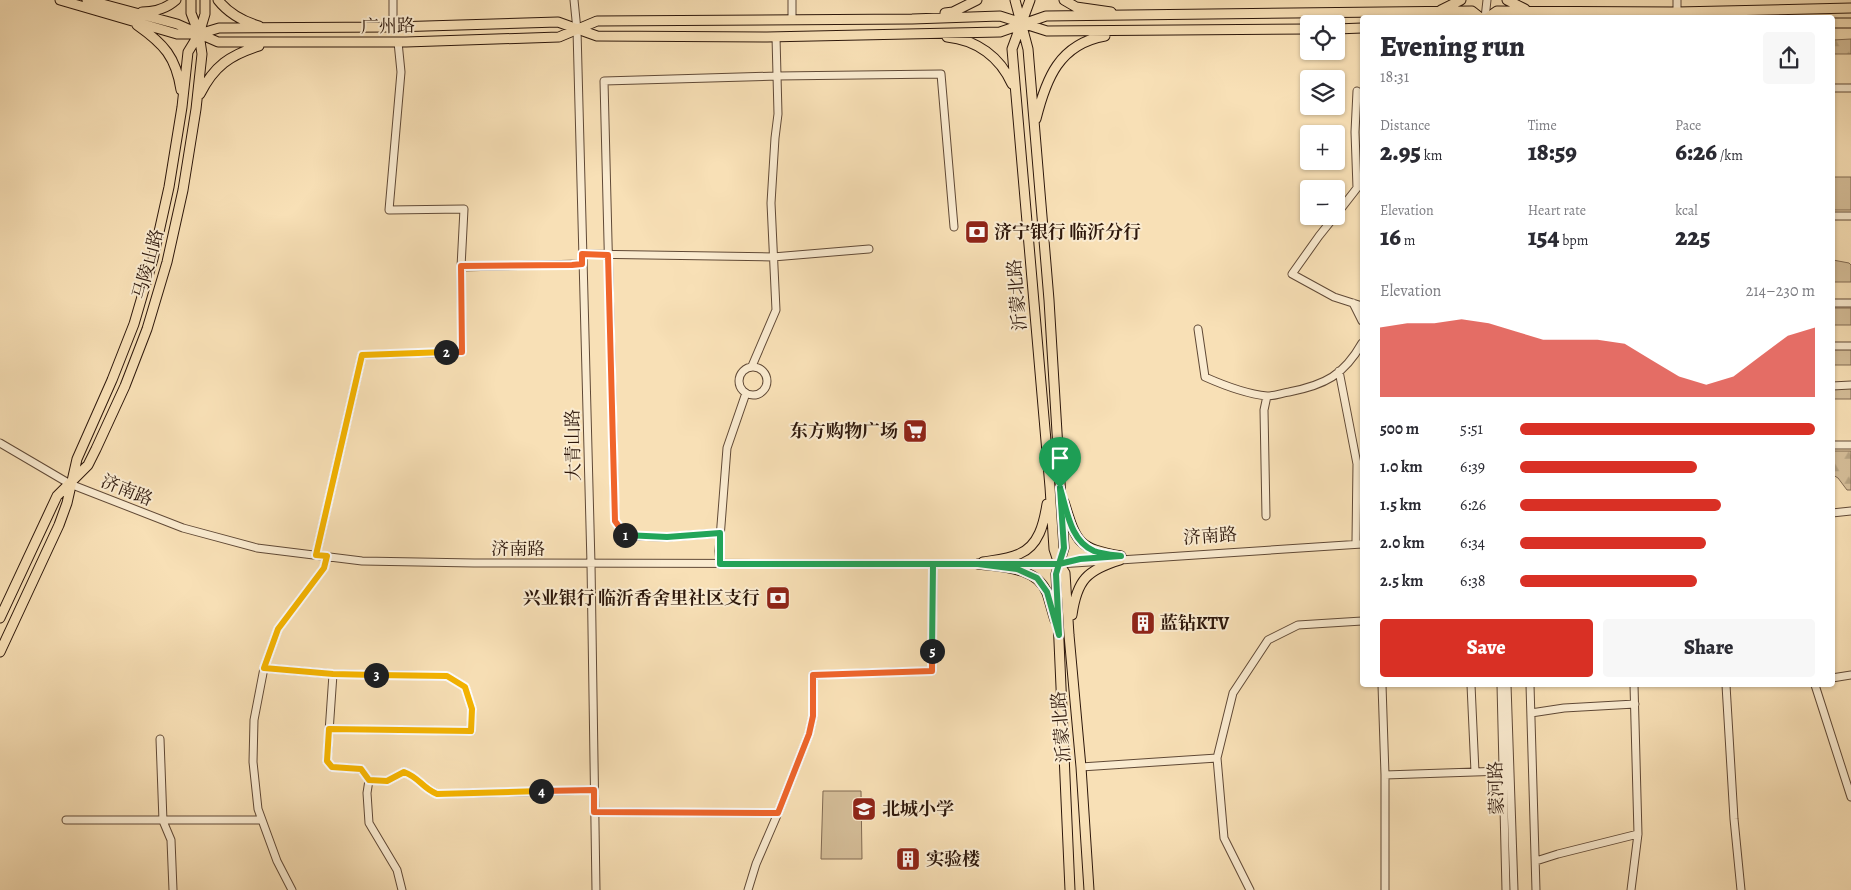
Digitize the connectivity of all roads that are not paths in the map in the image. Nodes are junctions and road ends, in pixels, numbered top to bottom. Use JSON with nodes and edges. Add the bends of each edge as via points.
{"nodes":[{"id":1,"x":60,"y":0,"type":"edge"},
{"id":2,"x":87,"y":0,"type":"edge"},
{"id":3,"x":176,"y":0,"type":"edge"},
{"id":4,"x":191,"y":0,"type":"edge"},
{"id":5,"x":205,"y":0,"type":"edge"},
{"id":6,"x":218,"y":0,"type":"edge"},
{"id":7,"x":393,"y":0,"type":"edge"},
{"id":8,"x":574,"y":0,"type":"edge"},
{"id":9,"x":792,"y":0,"type":"edge"},
{"id":10,"x":977,"y":0,"type":"edge"},
{"id":11,"x":1014,"y":0,"type":"edge"},
{"id":12,"x":1030,"y":0,"type":"edge"},
{"id":13,"x":1064,"y":0,"type":"edge"},
{"id":14,"x":1461,"y":0,"type":"edge"},
{"id":15,"x":1487,"y":0,"type":"edge"},
{"id":16,"x":1507,"y":0,"type":"edge"},
{"id":17,"x":1676,"y":0,"type":"edge"},
{"id":18,"x":1851,"y":8,"type":"edge"},
{"id":19,"x":1528,"y":11,"type":"junction"},
{"id":20,"x":1436,"y":12,"type":"junction"},
{"id":21,"x":1677,"y":12,"type":"junction"},
{"id":22,"x":1479,"y":15,"type":"edge"},
{"id":23,"x":1484,"y":15,"type":"edge"},
{"id":24,"x":1490,"y":15,"type":"edge"},
{"id":25,"x":129,"y":16,"type":"junction"},
{"id":26,"x":1130,"y":16,"type":"junction"},
{"id":27,"x":912,"y":18,"type":"junction"},
{"id":28,"x":792,"y":20,"type":"junction"},
{"id":29,"x":1835,"y":23,"type":"edge"},
{"id":30,"x":1851,"y":23,"type":"edge"},
{"id":31,"x":1021,"y":24,"type":"junction"},
{"id":32,"x":393,"y":27,"type":"junction"},
{"id":33,"x":1360,"y":28,"type":"edge"},
{"id":34,"x":269,"y":29,"type":"junction"},
{"id":35,"x":1300,"y":29,"type":"edge"},
{"id":36,"x":1345,"y":29,"type":"edge"},
{"id":37,"x":577,"y":30,"type":"junction"},
{"id":38,"x":1129,"y":32,"type":"junction"},
{"id":39,"x":199,"y":34,"type":"junction"},
{"id":40,"x":914,"y":34,"type":"junction"},
{"id":41,"x":776,"y":37,"type":"junction"},
{"id":42,"x":398,"y":42,"type":"junction"},
{"id":43,"x":269,"y":43,"type":"junction"},
{"id":44,"x":777,"y":76,"type":"junction"},
{"id":45,"x":1835,"y":88,"type":"edge"},
{"id":46,"x":1851,"y":88,"type":"edge"},
{"id":47,"x":1015,"y":91,"type":"junction"},
{"id":48,"x":1357,"y":92,"type":"dead end"},
{"id":49,"x":197,"y":101,"type":"junction"},
{"id":50,"x":182,"y":102,"type":"junction"},
{"id":51,"x":1034,"y":127,"type":"junction"},
{"id":52,"x":1345,"y":204,"type":"edge"},
{"id":53,"x":1835,"y":216,"type":"edge"},
{"id":54,"x":1851,"y":216,"type":"edge"},
{"id":55,"x":1328,"y":225,"type":"edge"},
{"id":56,"x":954,"y":227,"type":"dead end"},
{"id":57,"x":869,"y":249,"type":"dead end"},
{"id":58,"x":582,"y":254,"type":"junction"},
{"id":59,"x":608,"y":255,"type":"junction"},
{"id":60,"x":773,"y":257,"type":"junction"},
{"id":61,"x":582,"y":264,"type":"junction"},
{"id":62,"x":461,"y":266,"type":"junction"},
{"id":63,"x":1353,"y":303,"type":"junction"},
{"id":64,"x":1835,"y":303,"type":"edge"},
{"id":65,"x":1851,"y":303,"type":"edge"},
{"id":66,"x":1360,"y":305,"type":"edge"},
{"id":67,"x":1360,"y":317,"type":"edge"},
{"id":68,"x":1198,"y":329,"type":"dead end"},
{"id":69,"x":1835,"y":346,"type":"edge"},
{"id":70,"x":1851,"y":346,"type":"edge"},
{"id":71,"x":1360,"y":347,"type":"edge"},
{"id":72,"x":752,"y":366,"type":"junction"},
{"id":73,"x":1340,"y":371,"type":"junction"},
{"id":74,"x":1851,"y":385,"type":"edge"},
{"id":75,"x":1835,"y":386,"type":"edge"},
{"id":76,"x":746,"y":393,"type":"junction"},
{"id":77,"x":1267,"y":396,"type":"junction"},
{"id":78,"x":0,"y":443,"type":"edge"},
{"id":79,"x":1835,"y":445,"type":"edge"},
{"id":80,"x":1851,"y":445,"type":"edge"},
{"id":81,"x":70,"y":484,"type":"junction"},
{"id":82,"x":1050,"y":488,"type":"junction"},
{"id":83,"x":1060,"y":488,"type":"junction"},
{"id":84,"x":1851,"y":510,"type":"edge"},
{"id":85,"x":1835,"y":511,"type":"edge"},
{"id":86,"x":1266,"y":516,"type":"dead end"},
{"id":87,"x":720,"y":533,"type":"junction"},
{"id":88,"x":1360,"y":542,"type":"edge"},
{"id":89,"x":316,"y":555,"type":"junction"},
{"id":90,"x":327,"y":556,"type":"junction"},
{"id":91,"x":1121,"y":558,"type":"junction"},
{"id":92,"x":591,"y":564,"type":"junction"},
{"id":93,"x":720,"y":564,"type":"junction"},
{"id":94,"x":933,"y":564,"type":"junction"},
{"id":95,"x":978,"y":564,"type":"junction"},
{"id":96,"x":1059,"y":564,"type":"junction"},
{"id":97,"x":0,"y":618,"type":"edge"},
{"id":98,"x":1360,"y":621,"type":"edge"},
{"id":99,"x":1059,"y":635,"type":"junction"},
{"id":100,"x":1069,"y":635,"type":"junction"},
{"id":101,"x":0,"y":652,"type":"edge"},
{"id":102,"x":264,"y":668,"type":"junction"},
{"id":103,"x":333,"y":674,"type":"junction"},
{"id":104,"x":1851,"y":676,"type":"edge"},
{"id":105,"x":1835,"y":678,"type":"edge"},
{"id":106,"x":1382,"y":687,"type":"edge"},
{"id":107,"x":1472,"y":687,"type":"edge"},
{"id":108,"x":1501,"y":687,"type":"edge"},
{"id":109,"x":1507,"y":687,"type":"edge"},
{"id":110,"x":1530,"y":687,"type":"edge"},
{"id":111,"x":1634,"y":687,"type":"edge"},
{"id":112,"x":1726,"y":687,"type":"edge"},
{"id":113,"x":1816,"y":687,"type":"edge"},
{"id":114,"x":1635,"y":704,"type":"junction"},
{"id":115,"x":1531,"y":713,"type":"junction"},
{"id":116,"x":329,"y":729,"type":"junction"},
{"id":117,"x":160,"y":739,"type":"dead end"},
{"id":118,"x":1218,"y":758,"type":"junction"},
{"id":119,"x":1082,"y":767,"type":"junction"},
{"id":120,"x":1504,"y":771,"type":"junction"},
{"id":121,"x":1475,"y":772,"type":"junction"},
{"id":122,"x":1385,"y":774,"type":"junction"},
{"id":123,"x":369,"y":780,"type":"junction"},
{"id":124,"x":594,"y":790,"type":"junction"},
{"id":125,"x":1851,"y":797,"type":"edge"},
{"id":126,"x":594,"y":812,"type":"junction"},
{"id":127,"x":778,"y":813,"type":"junction"},
{"id":128,"x":66,"y":820,"type":"dead end"},
{"id":129,"x":262,"y":820,"type":"junction"},
{"id":130,"x":163,"y":822,"type":"junction"},
{"id":131,"x":1638,"y":834,"type":"junction"},
{"id":132,"x":1536,"y":861,"type":"junction"},
{"id":133,"x":173,"y":890,"type":"edge"},
{"id":134,"x":292,"y":890,"type":"edge"},
{"id":135,"x":402,"y":890,"type":"edge"},
{"id":136,"x":596,"y":890,"type":"edge"},
{"id":137,"x":748,"y":890,"type":"edge"},
{"id":138,"x":1070,"y":890,"type":"edge"},
{"id":139,"x":1089,"y":890,"type":"edge"},
{"id":140,"x":1250,"y":890,"type":"edge"},
{"id":141,"x":1385,"y":890,"type":"edge"},
{"id":142,"x":1506,"y":890,"type":"edge"},
{"id":143,"x":1514,"y":890,"type":"edge"},
{"id":144,"x":1536,"y":890,"type":"edge"},
{"id":145,"x":1631,"y":890,"type":"edge"},
{"id":146,"x":1741,"y":890,"type":"edge"}],
"edges":[{"from":1,"to":25,"type":"main road","name":"广州路"},
{"from":2,"to":25,"type":"main road","name":"广州路"},
{"from":3,"to":25,"type":"main road","via":[[155,12]]},
{"from":4,"to":39,"type":"main road","name":"马陵山路","via":[[191,14]]},
{"from":5,"to":39,"type":"main road","name":"马陵山路"},
{"from":6,"to":34,"type":"main road","via":[[242,21]]},
{"from":7,"to":32,"type":"street"},
{"from":8,"to":37,"type":"street","name":"大青山路"},
{"from":9,"to":28,"type":"street"},
{"from":10,"to":27,"type":"main road","via":[[953,12]]},
{"from":11,"to":31,"type":"main road","name":"沂蒙北路"},
{"from":12,"to":31,"type":"main road","name":"沂蒙北路"},
{"from":13,"to":26,"type":"main road","via":[[1076,7]]},
{"from":14,"to":20,"type":"main road"},
{"from":15,"to":23,"type":"street"},
{"from":16,"to":19,"type":"main road"},
{"from":17,"to":21,"type":"street"},
{"from":18,"to":21,"type":"main road"},
{"from":19,"to":21,"type":"main road"},
{"from":19,"to":24,"type":"main road","via":[[1497,11]]},
{"from":20,"to":22,"type":"main road","name":"广州路","via":[[1472,11]]},
{"from":20,"to":26,"type":"main road","name":"广州路"},
{"from":25,"to":39,"type":"main road","name":"广州路","via":[[177,24]]},
{"from":25,"to":50,"type":"main road","via":[[169,52],[178,72]]},
{"from":26,"to":31,"type":"main road","name":"广州路","via":[[1046,16]]},
{"from":27,"to":28,"type":"main road","name":"广州路"},
{"from":27,"to":31,"type":"main road","name":"广州路","via":[[1000,16]]},
{"from":28,"to":37,"type":"main road","name":"广州路","via":[[597,21]]},
{"from":29,"to":30,"type":"main road"},
{"from":31,"to":38,"type":"main road","name":"广州路","via":[[1047,31]]},
{"from":31,"to":40,"type":"main road","name":"广州路","via":[[1000,32]]},
{"from":31,"to":47,"type":"main road","name":"沂蒙北路","via":[[1012,49]]},
{"from":31,"to":51,"type":"main road","name":"沂蒙北路","via":[[1028,49]]},
{"from":32,"to":34,"type":"main road","name":"广州路"},
{"from":32,"to":37,"type":"main road","name":"广州路","via":[[558,22]]},
{"from":33,"to":36,"type":"main road"},
{"from":34,"to":39,"type":"main road","name":"广州路","via":[[219,28]]},
{"from":35,"to":38,"type":"main road","name":"广州路"},
{"from":37,"to":41,"type":"main road","name":"广州路","via":[[597,36]]},
{"from":37,"to":42,"type":"main road","name":"广州路","via":[[559,37]]},
{"from":37,"to":58,"type":"street","name":"大青山路"},
{"from":38,"to":51,"type":"main road","via":[[1077,44],[1051,74]]},
{"from":39,"to":43,"type":"main road","name":"广州路","via":[[218,42]]},
{"from":39,"to":49,"type":"main road","name":"马陵山路","via":[[202,54]]},
{"from":39,"to":50,"type":"main road","name":"马陵山路","via":[[188,52]]},
{"from":40,"to":41,"type":"main road","name":"广州路"},
{"from":40,"to":47,"type":"main road","via":[[956,38],[975,44],[993,56]]},
{"from":41,"to":44,"type":"street"},
{"from":42,"to":43,"type":"main road","name":"广州路"},
{"from":42,"to":62,"type":"street","via":[[401,72],[389,210],[464,209]]},
{"from":43,"to":49,"type":"main road","via":[[240,52],[223,63],[208,78]]},
{"from":44,"to":56,"type":"street","via":[[941,74]]},
{"from":44,"to":59,"type":"street","via":[[604,81]]},
{"from":44,"to":60,"type":"street","via":[[778,114],[771,203]]},
{"from":45,"to":46,"type":"street"},
{"from":47,"to":82,"type":"main road","name":"沂蒙北路"},
{"from":48,"to":52,"type":"street","via":[[1357,188]]},
{"from":49,"to":81,"type":"main road","name":"马陵山路","via":[[183,190],[167,262],[147,329],[96,449],[88,465]]},
{"from":50,"to":81,"type":"main road","name":"马陵山路","via":[[154,259],[134,324]]},
{"from":51,"to":83,"type":"main road","name":"沂蒙北路"},
{"from":53,"to":54,"type":"street"},
{"from":55,"to":63,"type":"street","via":[[1292,274],[1334,297]]},
{"from":57,"to":60,"type":"street"},
{"from":58,"to":59,"type":"street"},
{"from":58,"to":61,"type":"street","name":"大青山路"},
{"from":59,"to":60,"type":"street"},
{"from":59,"to":87,"type":"street","via":[[615,521],[625,536]]},
{"from":60,"to":72,"type":"street","via":[[776,310]]},
{"from":61,"to":62,"type":"street"},
{"from":61,"to":92,"type":"street","name":"大青山路"},
{"from":62,"to":89,"type":"street","via":[[462,352],[362,355]]},
{"from":63,"to":66,"type":"street"},
{"from":63,"to":67,"type":"street"},
{"from":64,"to":65,"type":"street"},
{"from":68,"to":77,"type":"street","via":[[1205,377]]},
{"from":69,"to":70,"type":"street"},
{"from":71,"to":73,"type":"street","via":[[1352,361]]},
{"from":72,"to":76,"type":"street","via":[[743,371],[739,379]]},
{"from":72,"to":76,"type":"street","via":[[765,372],[767,386],[760,394]]},
{"from":73,"to":77,"type":"street","via":[[1328,381]]},
{"from":73,"to":88,"type":"street","via":[[1357,464]]},
{"from":74,"to":75,"type":"street"},
{"from":76,"to":87,"type":"street","via":[[727,448]]},
{"from":77,"to":86,"type":"street","via":[[1264,410]]},
{"from":78,"to":81,"type":"street","name":"济南路"},
{"from":79,"to":80,"type":"street"},
{"from":81,"to":89,"type":"street","name":"济南路","via":[[183,528],[257,548]]},
{"from":81,"to":97,"type":"main road","name":"马陵山路","via":[[57,496]]},
{"from":81,"to":101,"type":"main road","name":"马陵山路","via":[[59,525]]},
{"from":82,"to":95,"type":"main road","via":[[1040,535],[1033,544],[1020,554]]},
{"from":82,"to":96,"type":"main road","name":"沂蒙北路","via":[[1054,549]]},
{"from":83,"to":91,"type":"main road","via":[[1073,532],[1083,545]]},
{"from":83,"to":96,"type":"main road","name":"沂蒙北路","via":[[1064,548]]},
{"from":84,"to":85,"type":"street"},
{"from":87,"to":93,"type":"street"},
{"from":88,"to":91,"type":"street","name":"济南路"},
{"from":89,"to":90,"type":"street","name":"济南路"},
{"from":90,"to":92,"type":"street","name":"济南路","via":[[362,561]]},
{"from":90,"to":102,"type":"street","via":[[324,568],[278,629]]},
{"from":91,"to":96,"type":"street","name":"济南路","via":[[1080,559]]},
{"from":91,"to":100,"type":"main road","via":[[1099,566],[1086,577],[1073,605]]},
{"from":92,"to":93,"type":"street","name":"济南路"},
{"from":92,"to":124,"type":"street","name":"大青山路"},
{"from":93,"to":94,"type":"street","name":"济南路"},
{"from":94,"to":95,"type":"street","name":"济南路"},
{"from":94,"to":127,"type":"street","via":[[932,671],[813,675],[813,716],[809,734]]},
{"from":95,"to":96,"type":"street","name":"济南路"},
{"from":95,"to":99,"type":"main road","via":[[1017,569],[1037,578],[1047,592]]},
{"from":96,"to":99,"type":"main road","name":"沂蒙北路","via":[[1056,574]]},
{"from":96,"to":100,"type":"main road","name":"沂蒙北路","via":[[1065,573]]},
{"from":98,"to":118,"type":"street","via":[[1298,625],[1268,640],[1233,692]]},
{"from":99,"to":138,"type":"main road","name":"沂蒙北路"},
{"from":100,"to":119,"type":"main road","name":"沂蒙北路"},
{"from":102,"to":103,"type":"street"},
{"from":102,"to":129,"type":"street","via":[[254,720],[253,762]]},
{"from":103,"to":116,"type":"street"},
{"from":103,"to":116,"type":"street","via":[[447,676],[465,687],[472,709],[471,731]]},
{"from":104,"to":105,"type":"street"},
{"from":106,"to":122,"type":"street"},
{"from":107,"to":121,"type":"street"},
{"from":108,"to":120,"type":"street","name":"蒙河路"},
{"from":109,"to":143,"type":"street","name":"蒙河路"},
{"from":110,"to":115,"type":"street"},
{"from":111,"to":114,"type":"street"},
{"from":112,"to":146,"type":"street"},
{"from":113,"to":125,"type":"street"},
{"from":114,"to":115,"type":"street"},
{"from":114,"to":131,"type":"street"},
{"from":115,"to":132,"type":"street"},
{"from":116,"to":123,"type":"street","via":[[327,761],[332,767],[361,769]]},
{"from":117,"to":130,"type":"street"},
{"from":118,"to":119,"type":"street"},
{"from":118,"to":140,"type":"street","via":[[1224,838]]},
{"from":119,"to":139,"type":"main road","name":"沂蒙北路"},
{"from":120,"to":121,"type":"street"},
{"from":120,"to":142,"type":"street","name":"蒙河路"},
{"from":121,"to":122,"type":"street"},
{"from":122,"to":141,"type":"street"},
{"from":123,"to":124,"type":"street","via":[[387,781],[404,772],[416,776],[426,789],[437,794]]},
{"from":123,"to":135,"type":"street","via":[[369,823],[397,870]]},
{"from":124,"to":126,"type":"street","name":"大青山路"},
{"from":126,"to":127,"type":"street"},
{"from":126,"to":136,"type":"street","name":"大青山路"},
{"from":127,"to":137,"type":"street"},
{"from":128,"to":130,"type":"street"},
{"from":129,"to":130,"type":"street"},
{"from":129,"to":134,"type":"street"},
{"from":130,"to":133,"type":"street","via":[[171,840]]},
{"from":131,"to":132,"type":"street"},
{"from":131,"to":145,"type":"street"},
{"from":132,"to":144,"type":"street"}]}
